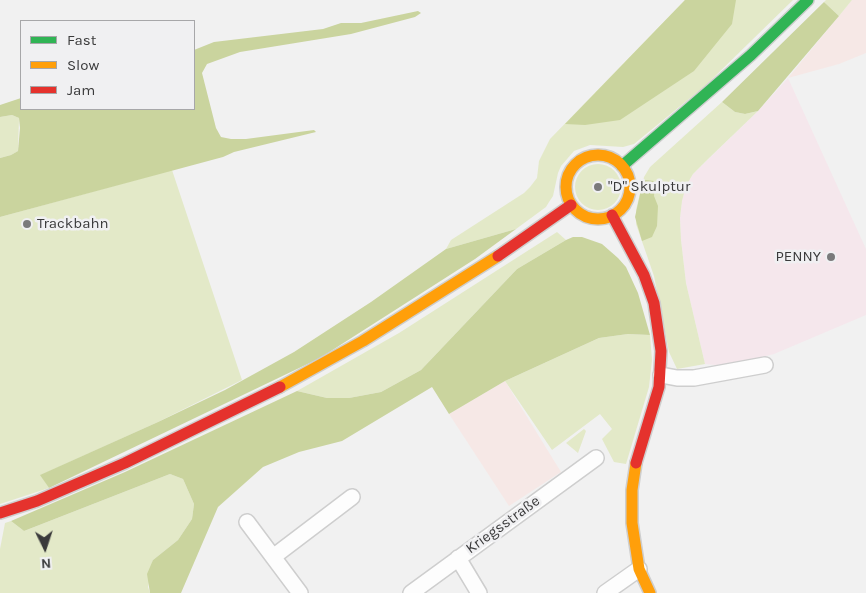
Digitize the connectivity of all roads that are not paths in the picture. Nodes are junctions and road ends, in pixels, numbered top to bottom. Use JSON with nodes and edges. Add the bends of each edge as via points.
{"nodes":[{"id":1,"x":808,"y":0,"type":"edge"},
{"id":2,"x":622,"y":166,"type":"junction"},
{"id":3,"x":571,"y":205,"type":"junction"},
{"id":4,"x":612,"y":215,"type":"junction"},
{"id":5,"x":765,"y":364,"type":"dead end"},
{"id":6,"x":661,"y":374,"type":"junction"},
{"id":7,"x":596,"y":458,"type":"dead end"},
{"id":8,"x":352,"y":498,"type":"dead end"},
{"id":9,"x":0,"y":513,"type":"edge"},
{"id":10,"x":246,"y":522,"type":"dead end"},
{"id":11,"x":273,"y":557,"type":"junction"},
{"id":12,"x":458,"y":558,"type":"junction"},
{"id":13,"x":640,"y":568,"type":"junction"},
{"id":14,"x":300,"y":593,"type":"edge"},
{"id":15,"x":410,"y":593,"type":"edge"},
{"id":16,"x":479,"y":593,"type":"edge"},
{"id":17,"x":605,"y":593,"type":"edge"},
{"id":18,"x":650,"y":593,"type":"edge"}],
"edges":[{"from":1,"to":2,"type":"street","via":[[751,55]]},
{"from":2,"to":3,"type":"street","via":[[603,156],[588,157],[574,165],[566,185]]},
{"from":2,"to":4,"type":"street","via":[[627,174],[629,193],[620,210]]},
{"from":3,"to":4,"type":"street","via":[[585,216]]},
{"from":3,"to":9,"type":"street","via":[[504,252],[363,341],[277,390],[125,463],[37,501]]},
{"from":4,"to":6,"type":"street","via":[[634,252],[654,303]]},
{"from":5,"to":6,"type":"street","via":[[694,378]]},
{"from":6,"to":13,"type":"street","via":[[635,466],[632,490],[632,523]]},
{"from":7,"to":12,"type":"street","name":"Kriegsstraße"},
{"from":8,"to":11,"type":"street"},
{"from":10,"to":11,"type":"street"},
{"from":11,"to":14,"type":"street"},
{"from":12,"to":15,"type":"street","name":"Kriegsstraße"},
{"from":12,"to":16,"type":"street"},
{"from":13,"to":17,"type":"street"},
{"from":13,"to":18,"type":"street"}]}
